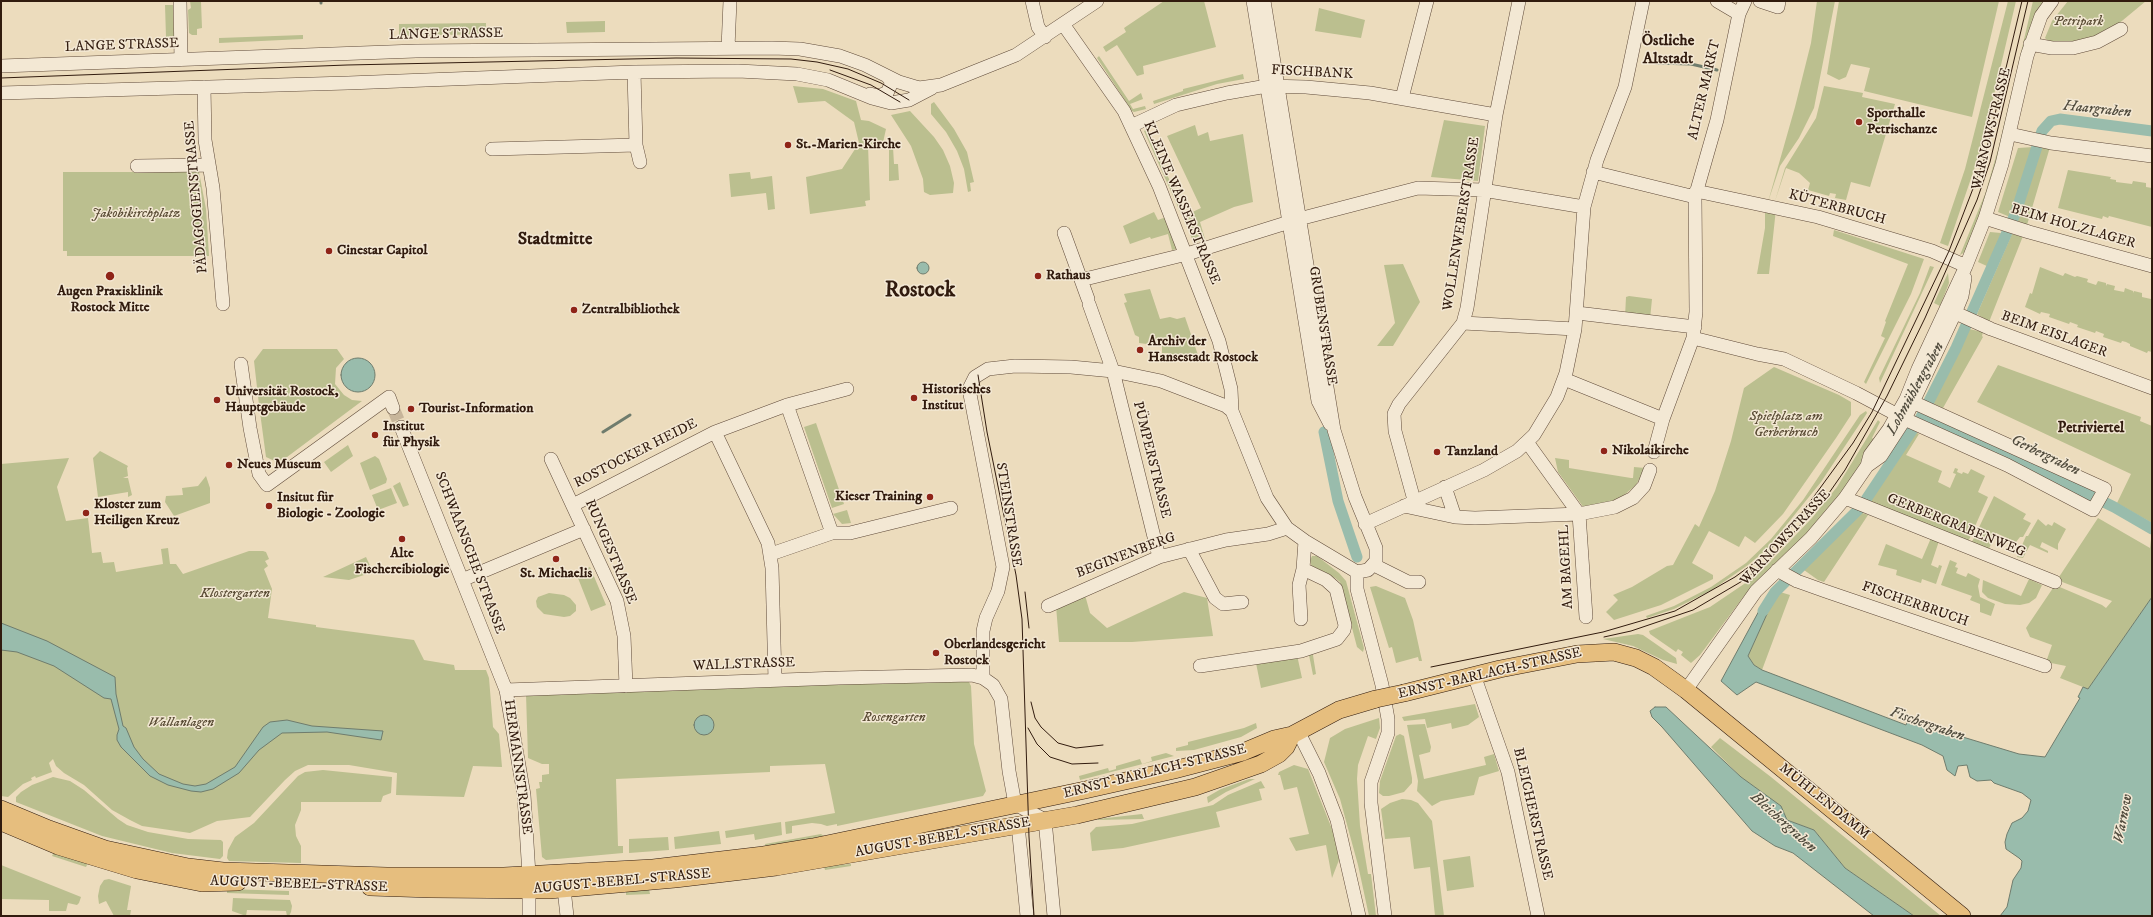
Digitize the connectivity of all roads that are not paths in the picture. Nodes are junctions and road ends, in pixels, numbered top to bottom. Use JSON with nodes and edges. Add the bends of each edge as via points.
{"nodes":[{"id":1,"x":180,"y":1,"type":"edge"},
{"id":2,"x":730,"y":1,"type":"edge"},
{"id":3,"x":1032,"y":1,"type":"edge"},
{"id":4,"x":1097,"y":1,"type":"edge"},
{"id":5,"x":1253,"y":1,"type":"edge"},
{"id":6,"x":1264,"y":1,"type":"edge"},
{"id":7,"x":1427,"y":1,"type":"edge"},
{"id":8,"x":1519,"y":1,"type":"edge"},
{"id":9,"x":1643,"y":1,"type":"edge"},
{"id":10,"x":1717,"y":1,"type":"edge"},
{"id":11,"x":1745,"y":1,"type":"edge"},
{"id":12,"x":1760,"y":1,"type":"edge"},
{"id":13,"x":1779,"y":1,"type":"edge"},
{"id":14,"x":2052,"y":1,"type":"edge"},
{"id":15,"x":1739,"y":14,"type":"junction"},
{"id":16,"x":1063,"y":24,"type":"junction"},
{"id":17,"x":2122,"y":29,"type":"dead end"},
{"id":18,"x":1045,"y":37,"type":"junction"},
{"id":19,"x":2030,"y":44,"type":"junction"},
{"id":20,"x":728,"y":48,"type":"junction"},
{"id":21,"x":181,"y":60,"type":"junction"},
{"id":22,"x":1,"y":66,"type":"edge"},
{"id":23,"x":634,"y":72,"type":"junction"},
{"id":24,"x":887,"y":76,"type":"junction"},
{"id":25,"x":1273,"y":86,"type":"junction"},
{"id":26,"x":204,"y":87,"type":"junction"},
{"id":27,"x":934,"y":87,"type":"junction"},
{"id":28,"x":1,"y":93,"type":"edge"},
{"id":29,"x":863,"y":93,"type":"junction"},
{"id":30,"x":1402,"y":98,"type":"junction"},
{"id":31,"x":1496,"y":115,"type":"junction"},
{"id":32,"x":1131,"y":126,"type":"junction"},
{"id":33,"x":2016,"y":135,"type":"junction"},
{"id":34,"x":636,"y":145,"type":"junction"},
{"id":35,"x":492,"y":149,"type":"dead end"},
{"id":36,"x":2152,"y":156,"type":"edge"},
{"id":37,"x":640,"y":162,"type":"dead end"},
{"id":38,"x":208,"y":165,"type":"junction"},
{"id":39,"x":137,"y":166,"type":"dead end"},
{"id":40,"x":1594,"y":172,"type":"junction"},
{"id":41,"x":1483,"y":190,"type":"junction"},
{"id":42,"x":1695,"y":194,"type":"junction"},
{"id":43,"x":1584,"y":207,"type":"junction"},
{"id":44,"x":1985,"y":218,"type":"junction"},
{"id":45,"x":1294,"y":221,"type":"junction"},
{"id":46,"x":1064,"y":233,"type":"dead end"},
{"id":47,"x":1187,"y":254,"type":"junction"},
{"id":48,"x":1966,"y":266,"type":"junction"},
{"id":49,"x":2152,"y":266,"type":"edge"},
{"id":50,"x":1081,"y":280,"type":"junction"},
{"id":51,"x":223,"y":304,"type":"dead end"},
{"id":52,"x":1577,"y":313,"type":"junction"},
{"id":53,"x":1955,"y":313,"type":"junction"},
{"id":54,"x":1463,"y":323,"type":"junction"},
{"id":55,"x":1575,"y":329,"type":"junction"},
{"id":56,"x":1694,"y":332,"type":"junction"},
{"id":57,"x":241,"y":364,"type":"dead end"},
{"id":58,"x":1113,"y":371,"type":"junction"},
{"id":59,"x":1564,"y":379,"type":"junction"},
{"id":60,"x":2152,"y":388,"type":"edge"},
{"id":61,"x":847,"y":389,"type":"dead end"},
{"id":62,"x":391,"y":402,"type":"dead end"},
{"id":63,"x":1918,"y":404,"type":"junction"},
{"id":64,"x":790,"y":406,"type":"junction"},
{"id":65,"x":1232,"y":411,"type":"junction"},
{"id":66,"x":1663,"y":419,"type":"junction"},
{"id":67,"x":1909,"y":421,"type":"junction"},
{"id":68,"x":401,"y":427,"type":"tunnel mouth"},
{"id":69,"x":718,"y":437,"type":"junction"},
{"id":70,"x":1527,"y":442,"type":"junction"},
{"id":71,"x":1654,"y":452,"type":"dead end"},
{"id":72,"x":551,"y":459,"type":"dead end"},
{"id":73,"x":1650,"y":470,"type":"dead end"},
{"id":74,"x":1445,"y":487,"type":"junction"},
{"id":75,"x":1850,"y":500,"type":"junction"},
{"id":76,"x":1409,"y":503,"type":"junction"},
{"id":77,"x":572,"y":505,"type":"junction"},
{"id":78,"x":951,"y":508,"type":"dead end"},
{"id":79,"x":1579,"y":514,"type":"junction"},
{"id":80,"x":1455,"y":516,"type":"junction"},
{"id":81,"x":1365,"y":524,"type":"junction"},
{"id":82,"x":1287,"y":528,"type":"junction"},
{"id":83,"x":584,"y":530,"type":"junction"},
{"id":84,"x":832,"y":533,"type":"junction"},
{"id":85,"x":1305,"y":541,"type":"junction"},
{"id":86,"x":1189,"y":549,"type":"junction"},
{"id":87,"x":771,"y":554,"type":"junction"},
{"id":88,"x":1160,"y":557,"type":"junction"},
{"id":89,"x":1374,"y":565,"type":"junction"},
{"id":90,"x":1303,"y":569,"type":"junction"},
{"id":91,"x":1357,"y":572,"type":"junction"},
{"id":92,"x":1787,"y":576,"type":"junction"},
{"id":93,"x":462,"y":580,"type":"junction"},
{"id":94,"x":1419,"y":582,"type":"dead end"},
{"id":95,"x":2055,"y":582,"type":"dead end"},
{"id":96,"x":1242,"y":602,"type":"dead end"},
{"id":97,"x":1048,"y":606,"type":"dead end"},
{"id":98,"x":1586,"y":617,"type":"dead end"},
{"id":99,"x":1301,"y":619,"type":"dead end"},
{"id":100,"x":1200,"y":666,"type":"dead end"},
{"id":101,"x":2045,"y":666,"type":"dead end"},
{"id":102,"x":1474,"y":676,"type":"junction"},
{"id":103,"x":983,"y":678,"type":"junction"},
{"id":104,"x":776,"y":680,"type":"junction"},
{"id":105,"x":626,"y":686,"type":"junction"},
{"id":106,"x":506,"y":690,"type":"junction"},
{"id":107,"x":1686,"y":690,"type":"junction"},
{"id":108,"x":1295,"y":733,"type":"junction"},
{"id":109,"x":1015,"y":804,"type":"junction"},
{"id":110,"x":1,"y":820,"type":"edge"},
{"id":111,"x":1045,"y":820,"type":"junction"},
{"id":112,"x":1018,"y":825,"type":"junction"},
{"id":113,"x":998,"y":828,"type":"junction"},
{"id":114,"x":529,"y":882,"type":"junction"},
{"id":115,"x":564,"y":889,"type":"junction"},
{"id":116,"x":529,"y":916,"type":"edge"},
{"id":117,"x":567,"y":916,"type":"edge"},
{"id":118,"x":1027,"y":916,"type":"edge"},
{"id":119,"x":1054,"y":916,"type":"edge"},
{"id":120,"x":1359,"y":916,"type":"edge"},
{"id":121,"x":1386,"y":916,"type":"edge"},
{"id":122,"x":1538,"y":916,"type":"edge"},
{"id":123,"x":1962,"y":916,"type":"edge"}],
"edges":[{"from":1,"to":21,"type":"street"},
{"from":2,"to":20,"type":"street"},
{"from":3,"to":18,"type":"street","via":[[1038,28]]},
{"from":4,"to":16,"type":"street"},
{"from":5,"to":25,"type":"street","name":"GRUBENSTRASSE"},
{"from":6,"to":25,"type":"street","name":"GRUBENSTRASSE"},
{"from":7,"to":30,"type":"street"},
{"from":8,"to":31,"type":"street","name":"WOLLENWEBERSTRASSE"},
{"from":9,"to":40,"type":"street","via":[[1625,87]]},
{"from":10,"to":15,"type":"street"},
{"from":11,"to":15,"type":"street","name":"ALTER MARKT"},
{"from":12,"to":13,"type":"street","via":[[1778,7]]},
{"from":14,"to":19,"type":"street","name":"WARNOWSTRASSE","via":[[2042,16]]},
{"from":15,"to":42,"type":"street","name":"ALTER MARKT","via":[[1717,120]]},
{"from":16,"to":18,"type":"street"},
{"from":16,"to":32,"type":"street","name":"KLEINE WASSERSTRASSE","via":[[1124,111]]},
{"from":17,"to":19,"type":"street","via":[[2097,42],[2073,48]]},
{"from":18,"to":27,"type":"street","via":[[1001,62]]},
{"from":19,"to":33,"type":"street","name":"WARNOWSTRASSE"},
{"from":20,"to":21,"type":"street","name":"LANGE STRASSE","via":[[416,51]]},
{"from":20,"to":24,"type":"street","name":"LANGE STRASSE","via":[[800,49],[820,52],[865,65]]},
{"from":21,"to":22,"type":"street","name":"LANGE STRASSE"},
{"from":23,"to":26,"type":"street"},
{"from":23,"to":29,"type":"street","via":[[786,72],[828,80]]},
{"from":23,"to":34,"type":"street"},
{"from":24,"to":27,"type":"street","name":"LANGE STRASSE","via":[[919,88]]},
{"from":24,"to":29,"type":"street","via":[[892,82],[887,93],[878,96]]},
{"from":25,"to":30,"type":"street","name":"FISCHBANK","via":[[1347,90]]},
{"from":25,"to":32,"type":"street","name":"FISCHBANK","via":[[1227,93],[1182,104]]},
{"from":25,"to":45,"type":"street","name":"GRUBENSTRASSE"},
{"from":26,"to":28,"type":"street"},
{"from":26,"to":38,"type":"street","name":"PÄDAGOGIENSTRASSE"},
{"from":27,"to":29,"type":"street","via":[[909,100],[891,103]]},
{"from":30,"to":31,"type":"street","name":"FISCHBANK"},
{"from":31,"to":41,"type":"street","name":"WOLLENWEBERSTRASSE"},
{"from":32,"to":47,"type":"street","name":"KLEINE WASSERSTRASSE"},
{"from":33,"to":36,"type":"street","via":[[2051,143]]},
{"from":33,"to":44,"type":"street","name":"WARNOWSTRASSE","via":[[2002,164]]},
{"from":34,"to":35,"type":"street"},
{"from":34,"to":37,"type":"street"},
{"from":38,"to":39,"type":"street"},
{"from":38,"to":51,"type":"street","name":"PÄDAGOGIENSTRASSE","via":[[213,193],[216,288]]},
{"from":40,"to":42,"type":"street","name":"KÜTERBRUCH"},
{"from":40,"to":43,"type":"street"},
{"from":41,"to":43,"type":"street"},
{"from":41,"to":45,"type":"street","via":[[1408,190]]},
{"from":41,"to":54,"type":"street","name":"WOLLENWEBERSTRASSE"},
{"from":42,"to":48,"type":"street","name":"KÜTERBRUCH","via":[[1818,218],[1932,251]]},
{"from":42,"to":56,"type":"street","name":"ALTER MARKT"},
{"from":43,"to":52,"type":"street"},
{"from":44,"to":48,"type":"street","name":"WARNOWSTRASSE"},
{"from":44,"to":49,"type":"street","name":"BEIM HOLZLAGER"},
{"from":45,"to":47,"type":"street"},
{"from":45,"to":81,"type":"street","name":"GRUBENSTRASSE","via":[[1318,401],[1334,430]]},
{"from":46,"to":50,"type":"street","name":"PÜMPERSTRASSE"},
{"from":47,"to":50,"type":"street"},
{"from":47,"to":65,"type":"street","name":"KLEINE WASSERSTRASSE","via":[[1223,353],[1232,389]]},
{"from":48,"to":53,"type":"street","name":"WARNOWSTRASSE"},
{"from":50,"to":58,"type":"street","name":"PÜMPERSTRASSE"},
{"from":52,"to":55,"type":"street"},
{"from":52,"to":56,"type":"street"},
{"from":53,"to":60,"type":"street","name":"BEIM EISLAGER"},
{"from":53,"to":63,"type":"street","name":"WARNOWSTRASSE"},
{"from":54,"to":55,"type":"street"},
{"from":54,"to":76,"type":"street","name":"WOLLENWEBERSTRASSE","via":[[1399,404],[1394,414]]},
{"from":55,"to":59,"type":"street"},
{"from":56,"to":66,"type":"street"},
{"from":56,"to":67,"type":"street","via":[[1757,354],[1784,359]]},
{"from":57,"to":62,"type":"street","via":[[259,474],[267,485]]},
{"from":58,"to":65,"type":"street","via":[[1173,385],[1220,403]]},
{"from":58,"to":88,"type":"street","name":"PÜMPERSTRASSE"},
{"from":58,"to":103,"type":"street","name":"STEINSTRASSE","via":[[1015,366],[992,368],[983,371],[972,380],[969,389],[1003,567],[998,590],[983,631]]},
{"from":59,"to":66,"type":"street"},
{"from":59,"to":70,"type":"street","via":[[1548,414]]},
{"from":61,"to":64,"type":"street","name":"ROSTOCKER HEIDE"},
{"from":63,"to":67,"type":"street","name":"WARNOWSTRASSE"},
{"from":63,"to":67,"type":"street","via":[[2105,489],[2093,510],[2007,465]]},
{"from":64,"to":69,"type":"street","name":"ROSTOCKER HEIDE"},
{"from":64,"to":84,"type":"street"},
{"from":65,"to":82,"type":"street","via":[[1267,498]]},
{"from":66,"to":71,"type":"street"},
{"from":67,"to":75,"type":"street","name":"WARNOWSTRASSE","via":[[1881,456],[1867,466]]},
{"from":68,"to":93,"type":"street","name":"SCHWAANSCHE STRASSE"},
{"from":69,"to":77,"type":"street","name":"ROSTOCKER HEIDE","via":[[696,441]]},
{"from":69,"to":87,"type":"street","via":[[764,533]]},
{"from":70,"to":74,"type":"street","via":[[1505,458]]},
{"from":70,"to":79,"type":"street"},
{"from":72,"to":77,"type":"street","name":"RUNGESTRASSE"},
{"from":73,"to":79,"type":"street","via":[[1644,486],[1633,498],[1616,507]]},
{"from":74,"to":76,"type":"street"},
{"from":74,"to":80,"type":"street"},
{"from":75,"to":92,"type":"street","name":"WARNOWSTRASSE","via":[[1811,538]]},
{"from":75,"to":95,"type":"street","name":"GERBERGRABENWEG"},
{"from":76,"to":80,"type":"street"},
{"from":76,"to":81,"type":"street"},
{"from":77,"to":83,"type":"street","name":"RUNGESTRASSE"},
{"from":78,"to":84,"type":"street","via":[[850,533]]},
{"from":79,"to":80,"type":"street","via":[[1503,518]]},
{"from":79,"to":98,"type":"street","name":"AM BAGEHL"},
{"from":81,"to":89,"type":"street","name":"GRUBENSTRASSE","via":[[1377,554]]},
{"from":82,"to":85,"type":"street"},
{"from":82,"to":86,"type":"street","name":"BEGINENBERG"},
{"from":83,"to":93,"type":"street"},
{"from":83,"to":105,"type":"street","name":"RUNGESTRASSE","via":[[619,610],[624,636]]},
{"from":84,"to":87,"type":"street"},
{"from":85,"to":90,"type":"street"},
{"from":85,"to":91,"type":"street"},
{"from":86,"to":88,"type":"street","name":"BEGINENBERG"},
{"from":86,"to":96,"type":"street","via":[[1215,598],[1223,604]]},
{"from":87,"to":104,"type":"street"},
{"from":88,"to":97,"type":"street","name":"BEGINENBERG"},
{"from":89,"to":91,"type":"street","via":[[1368,570]]},
{"from":89,"to":94,"type":"street","via":[[1408,582]]},
{"from":90,"to":99,"type":"street","via":[[1299,585]]},
{"from":90,"to":100,"type":"street","via":[[1326,580],[1336,589],[1344,619],[1341,636],[1332,642],[1301,651]]},
{"from":91,"to":121,"type":"street","via":[[1357,589],[1382,685],[1388,719],[1388,733],[1371,782],[1371,803]]},
{"from":92,"to":101,"type":"street","name":"FISCHERBRUCH"},
{"from":92,"to":107,"type":"street","name":"WARNOWSTRASSE","via":[[1756,591]]},
{"from":93,"to":106,"type":"street","name":"SCHWAANSCHE STRASSE"},
{"from":102,"to":107,"type":"main road","name":"ERNST-BARLACH-STRASSE","via":[[1577,654],[1614,652],[1642,661]]},
{"from":102,"to":108,"type":"main road","name":"ERNST-BARLACH-STRASSE","bridge":true,"via":[[1339,710]]},
{"from":102,"to":122,"type":"street","name":"BLEICHERSTRASSE","via":[[1508,772]]},
{"from":103,"to":104,"type":"street","name":"WALLSTRASSE","via":[[972,675]]},
{"from":103,"to":109,"type":"street","via":[[994,685],[1002,699]]},
{"from":104,"to":105,"type":"street","name":"WALLSTRASSE"},
{"from":105,"to":106,"type":"street","name":"WALLSTRASSE"},
{"from":106,"to":114,"type":"street","name":"HERMANNSTRASSE","via":[[524,795]]},
{"from":107,"to":123,"type":"main road","name":"MÜHLENDAMM"},
{"from":108,"to":109,"type":"main road","name":"ERNST-BARLACH-STRASSE","via":[[1242,752],[1174,770]]},
{"from":108,"to":111,"type":"main road","name":"ERNST-BARLACH-STRASSE","via":[[1279,754],[1248,770],[1195,787]]},
{"from":108,"to":120,"type":"street","via":[[1320,773],[1337,820]]},
{"from":109,"to":111,"type":"street"},
{"from":109,"to":112,"type":"main road"},
{"from":109,"to":113,"type":"main road","via":[[1010,818]]},
{"from":109,"to":114,"type":"main road","name":"AUGUST-BEBEL-STRASSE","via":[[764,855]]},
{"from":110,"to":114,"type":"main road","name":"AUGUST-BEBEL-STRASSE","via":[[49,830],[103,855],[188,867],[223,871]]},
{"from":111,"to":112,"type":"main road","name":"AUGUST-BEBEL-STRASSE"},
{"from":111,"to":119,"type":"street"},
{"from":112,"to":113,"type":"main road","name":"AUGUST-BEBEL-STRASSE"},
{"from":112,"to":118,"type":"street"},
{"from":113,"to":115,"type":"main road","name":"AUGUST-BEBEL-STRASSE","via":[[771,867]]},
{"from":114,"to":115,"type":"main road","name":"AUGUST-BEBEL-STRASSE"},
{"from":114,"to":116,"type":"street","name":"HERMANNSTRASSE"},
{"from":115,"to":117,"type":"street"}]}
